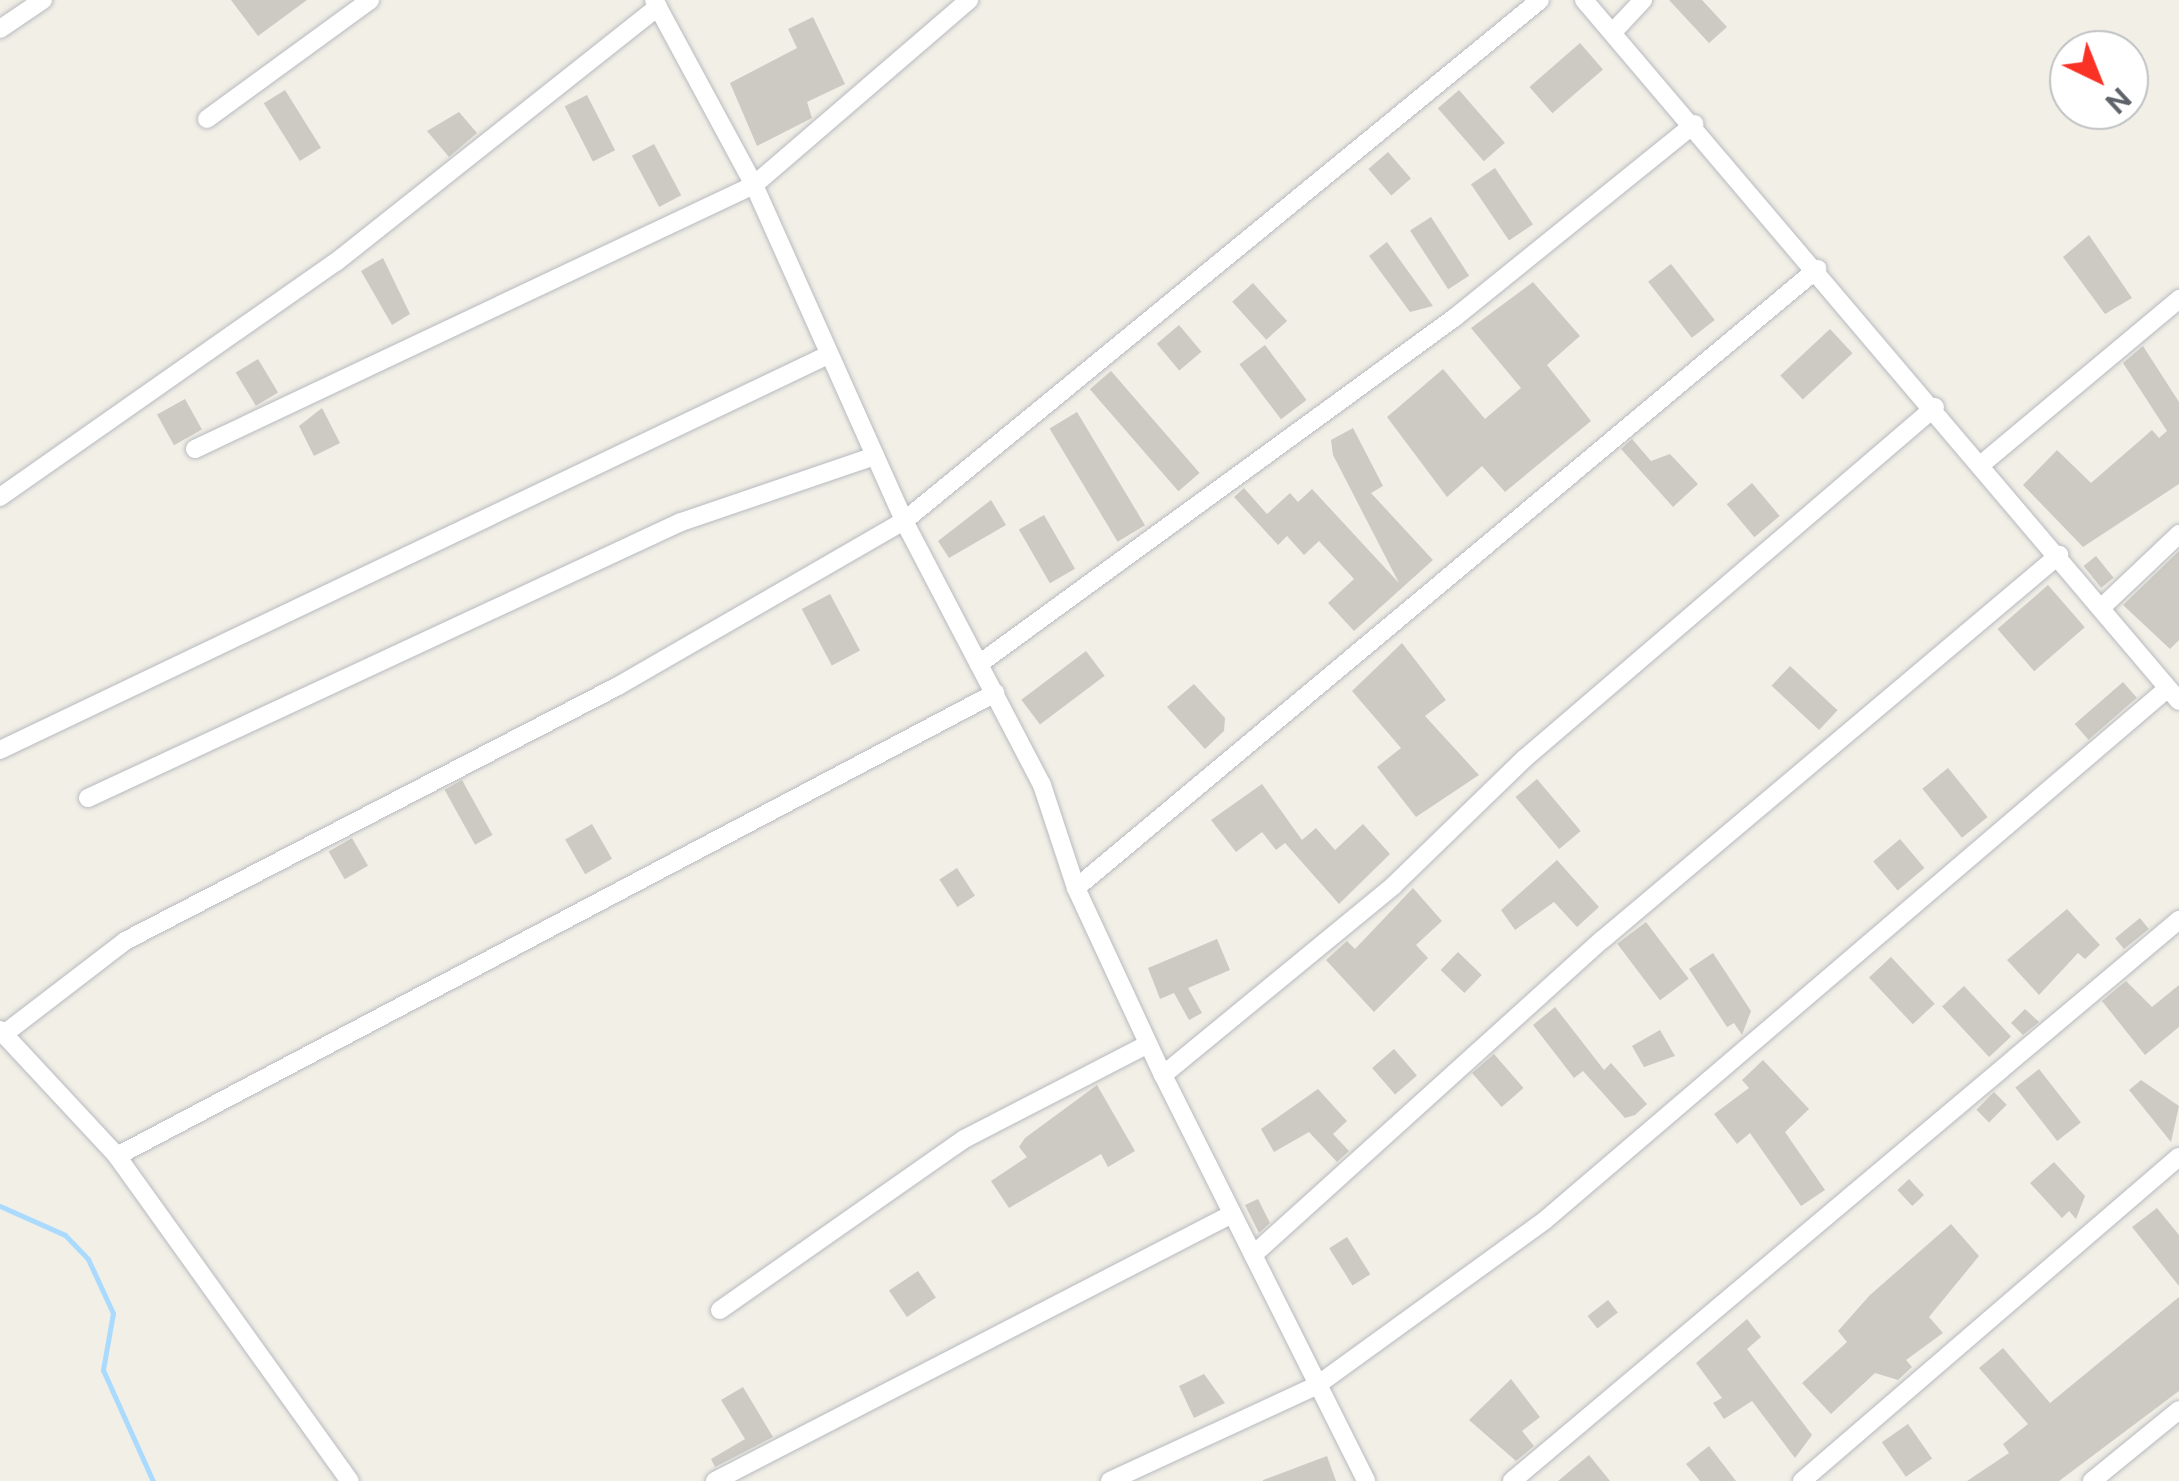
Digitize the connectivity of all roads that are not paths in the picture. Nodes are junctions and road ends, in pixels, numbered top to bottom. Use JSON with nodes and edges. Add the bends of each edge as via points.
{"nodes":[{"id":1,"x":43,"y":0,"type":"edge"},
{"id":2,"x":370,"y":0,"type":"edge"},
{"id":3,"x":968,"y":0,"type":"edge"},
{"id":4,"x":1540,"y":0,"type":"edge"},
{"id":5,"x":1584,"y":0,"type":"edge"},
{"id":6,"x":1644,"y":0,"type":"edge"},
{"id":7,"x":656,"y":3,"type":"edge"},
{"id":8,"x":0,"y":30,"type":"edge"},
{"id":9,"x":1613,"y":32,"type":"junction"},
{"id":10,"x":207,"y":119,"type":"dead end"},
{"id":11,"x":1694,"y":124,"type":"junction"},
{"id":12,"x":754,"y":185,"type":"junction"},
{"id":13,"x":1817,"y":269,"type":"junction"},
{"id":14,"x":2179,"y":299,"type":"edge"},
{"id":15,"x":828,"y":355,"type":"junction"},
{"id":16,"x":1935,"y":407,"type":"junction"},
{"id":17,"x":195,"y":449,"type":"dead end"},
{"id":18,"x":875,"y":456,"type":"junction"},
{"id":19,"x":1984,"y":462,"type":"junction"},
{"id":20,"x":0,"y":497,"type":"edge"},
{"id":21,"x":904,"y":521,"type":"junction"},
{"id":22,"x":2179,"y":534,"type":"edge"},
{"id":23,"x":2059,"y":556,"type":"junction"},
{"id":24,"x":2101,"y":608,"type":"junction"},
{"id":25,"x":979,"y":664,"type":"junction"},
{"id":26,"x":994,"y":693,"type":"junction"},
{"id":27,"x":2173,"y":695,"type":"edge"},
{"id":28,"x":0,"y":750,"type":"edge"},
{"id":29,"x":88,"y":798,"type":"dead end"},
{"id":30,"x":1076,"y":888,"type":"junction"},
{"id":31,"x":2179,"y":920,"type":"edge"},
{"id":32,"x":2,"y":1032,"type":"edge"},
{"id":33,"x":1148,"y":1044,"type":"junction"},
{"id":34,"x":1162,"y":1075,"type":"junction"},
{"id":35,"x":118,"y":1156,"type":"junction"},
{"id":36,"x":2179,"y":1157,"type":"edge"},
{"id":37,"x":1232,"y":1214,"type":"junction"},
{"id":38,"x":1253,"y":1255,"type":"junction"},
{"id":39,"x":720,"y":1310,"type":"dead end"},
{"id":40,"x":1316,"y":1386,"type":"junction"},
{"id":41,"x":2179,"y":1410,"type":"edge"},
{"id":42,"x":350,"y":1481,"type":"edge"},
{"id":43,"x":715,"y":1481,"type":"edge"},
{"id":44,"x":1110,"y":1481,"type":"edge"},
{"id":45,"x":1366,"y":1481,"type":"edge"},
{"id":46,"x":1512,"y":1481,"type":"edge"},
{"id":47,"x":1802,"y":1481,"type":"edge"},
{"id":48,"x":2092,"y":1481,"type":"edge"}],
"edges":[{"from":1,"to":8,"type":"street"},
{"from":2,"to":10,"type":"street"},
{"from":3,"to":12,"type":"street"},
{"from":4,"to":21,"type":"street"},
{"from":5,"to":9,"type":"street"},
{"from":6,"to":9,"type":"street"},
{"from":7,"to":12,"type":"street"},
{"from":7,"to":20,"type":"street","via":[[336,262]]},
{"from":9,"to":11,"type":"street"},
{"from":11,"to":13,"type":"street"},
{"from":11,"to":25,"type":"street","via":[[1454,318]]},
{"from":12,"to":15,"type":"street"},
{"from":12,"to":17,"type":"street"},
{"from":13,"to":16,"type":"street"},
{"from":13,"to":30,"type":"street"},
{"from":14,"to":19,"type":"street"},
{"from":15,"to":18,"type":"street"},
{"from":15,"to":28,"type":"street"},
{"from":16,"to":19,"type":"street"},
{"from":16,"to":34,"type":"street","via":[[1524,759],[1394,885]]},
{"from":18,"to":21,"type":"street"},
{"from":18,"to":29,"type":"street","via":[[575,568]]},
{"from":19,"to":23,"type":"street"},
{"from":21,"to":25,"type":"street"},
{"from":21,"to":32,"type":"street","via":[[618,686],[125,941]]},
{"from":22,"to":24,"type":"street"},
{"from":23,"to":24,"type":"street"},
{"from":23,"to":38,"type":"street","via":[[1602,940]]},
{"from":24,"to":27,"type":"street"},
{"from":25,"to":26,"type":"street"},
{"from":26,"to":30,"type":"street","via":[[1042,784]]},
{"from":26,"to":35,"type":"street"},
{"from":27,"to":40,"type":"street","via":[[1544,1221]]},
{"from":30,"to":33,"type":"street"},
{"from":31,"to":46,"type":"street"},
{"from":32,"to":35,"type":"street"},
{"from":33,"to":34,"type":"street"},
{"from":33,"to":39,"type":"street","via":[[964,1139]]},
{"from":34,"to":37,"type":"street"},
{"from":35,"to":42,"type":"street"},
{"from":36,"to":47,"type":"street"},
{"from":37,"to":38,"type":"street"},
{"from":37,"to":43,"type":"street"},
{"from":38,"to":40,"type":"street"},
{"from":40,"to":44,"type":"street"},
{"from":40,"to":45,"type":"street"},
{"from":41,"to":48,"type":"street"}]}
